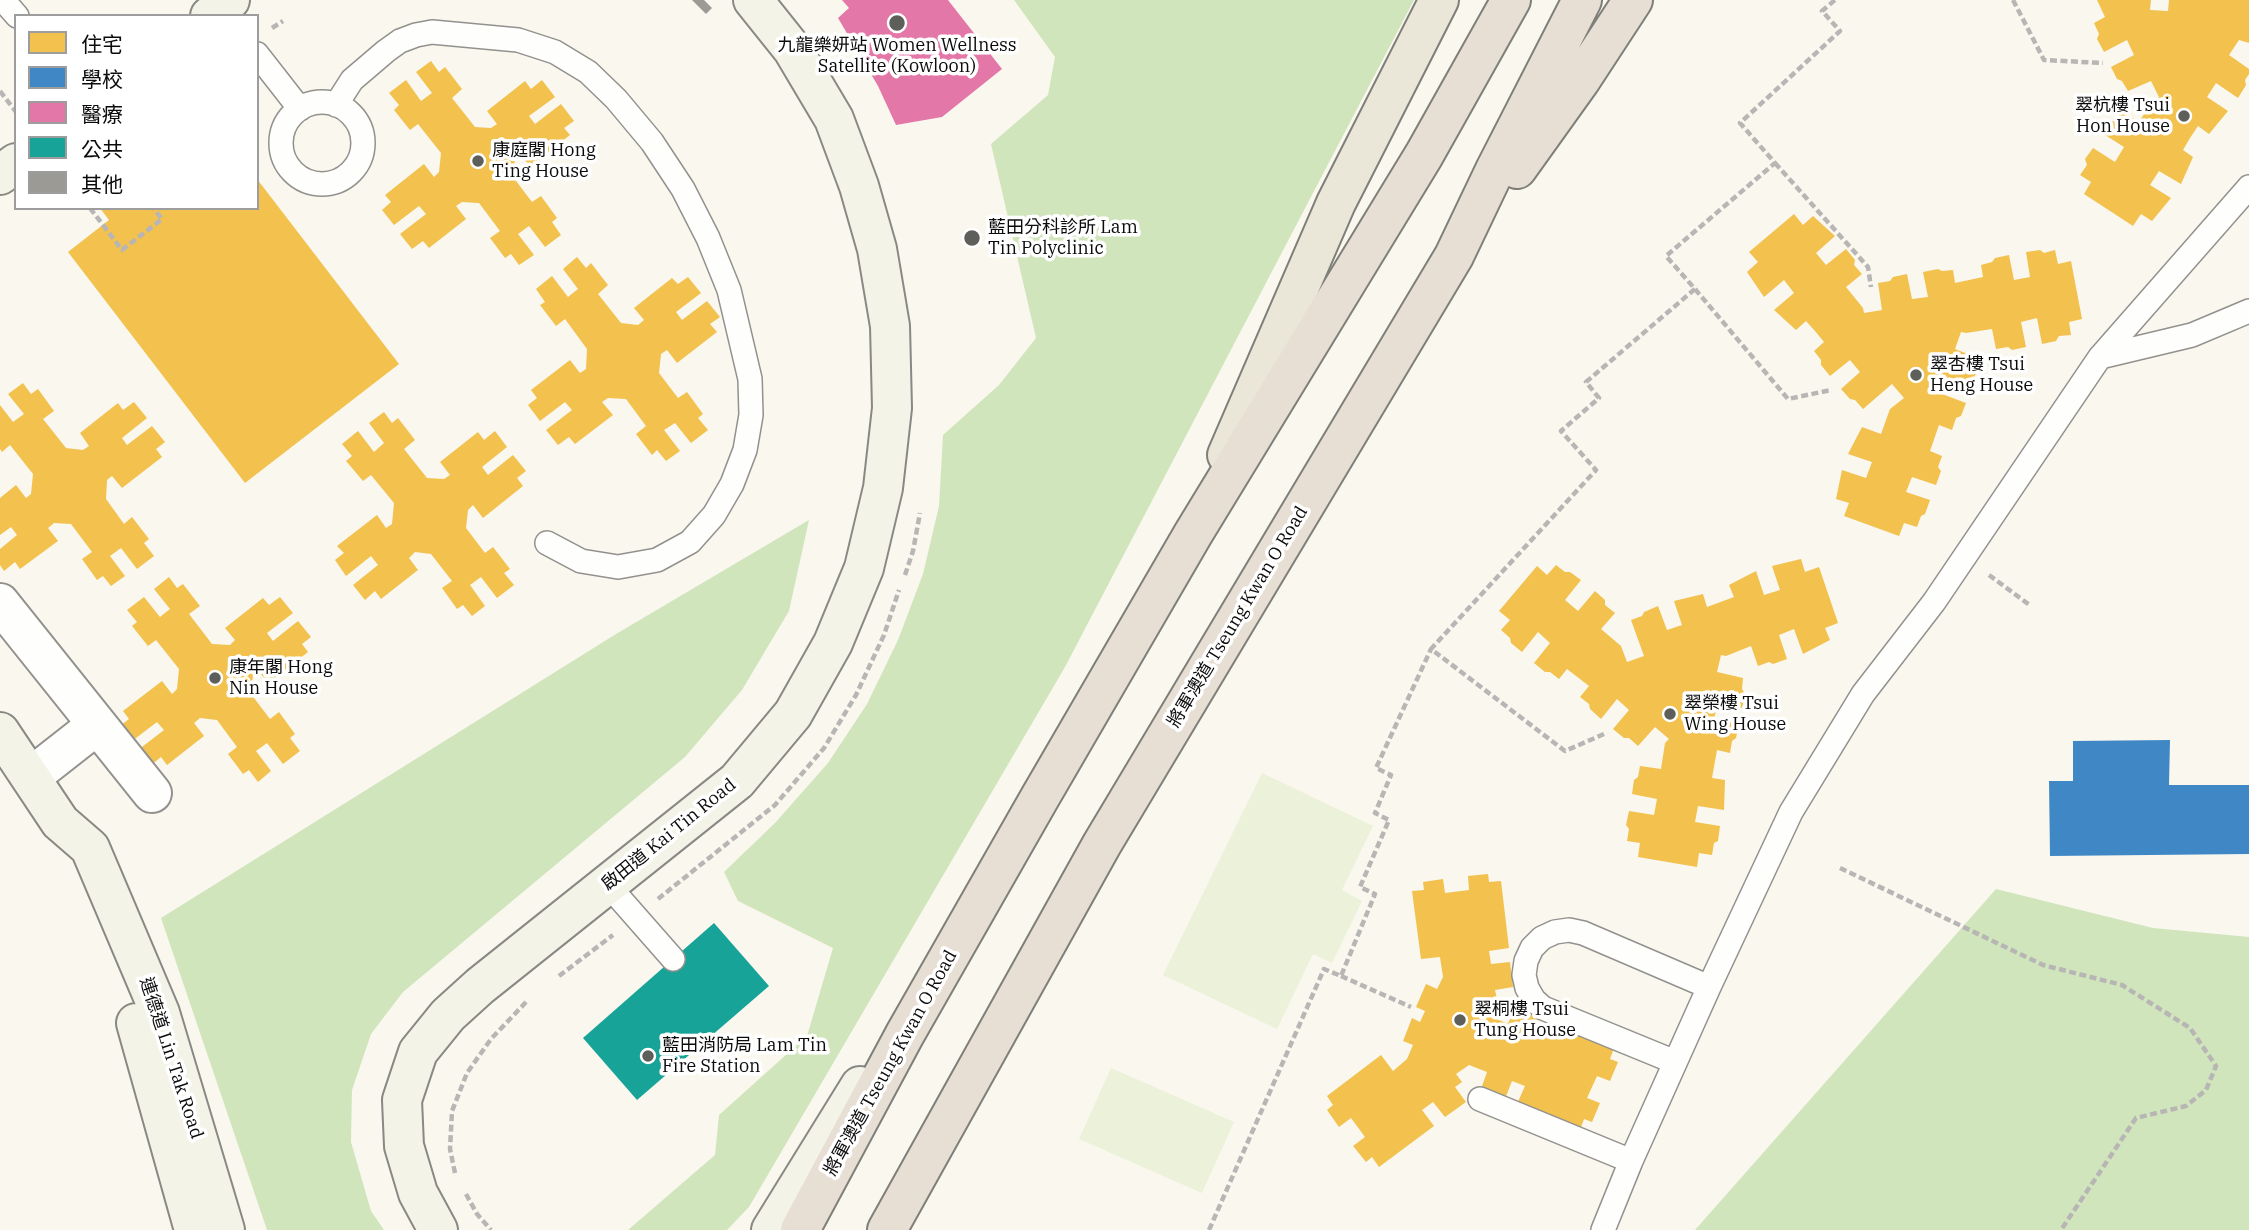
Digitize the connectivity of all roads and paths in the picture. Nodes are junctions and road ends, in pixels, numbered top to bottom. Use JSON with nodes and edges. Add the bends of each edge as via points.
{"nodes":[{"id":1,"x":4,"y":0,"type":"edge"},
{"id":2,"x":753,"y":0,"type":"edge"},
{"id":3,"x":1439,"y":0,"type":"edge"},
{"id":4,"x":1511,"y":0,"type":"edge"},
{"id":5,"x":1581,"y":0,"type":"edge"},
{"id":6,"x":1835,"y":0,"type":"edge"},
{"id":7,"x":2013,"y":0,"type":"edge"},
{"id":8,"x":1629,"y":7,"type":"edge"},
{"id":9,"x":15,"y":14,"type":"edge"},
{"id":10,"x":259,"y":57,"type":"edge"},
{"id":11,"x":2104,"y":64,"type":"dead end"},
{"id":12,"x":0,"y":91,"type":"edge"},
{"id":13,"x":336,"y":105,"type":"junction"},
{"id":14,"x":14,"y":109,"type":"edge"},
{"id":15,"x":300,"y":109,"type":"junction"},
{"id":16,"x":1775,"y":163,"type":"junction"},
{"id":17,"x":2249,"y":187,"type":"edge"},
{"id":18,"x":92,"y":210,"type":"edge"},
{"id":19,"x":155,"y":210,"type":"edge"},
{"id":20,"x":1454,"y":256,"type":"junction"},
{"id":21,"x":1871,"y":287,"type":"dead end"},
{"id":22,"x":1695,"y":289,"type":"junction"},
{"id":23,"x":2249,"y":311,"type":"edge"},
{"id":24,"x":2100,"y":357,"type":"junction"},
{"id":25,"x":1831,"y":390,"type":"dead end"},
{"id":26,"x":1193,"y":534,"type":"junction"},
{"id":27,"x":547,"y":542,"type":"dead end"},
{"id":28,"x":1964,"y":558,"type":"junction"},
{"id":29,"x":0,"y":603,"type":"edge"},
{"id":30,"x":2031,"y":606,"type":"dead end"},
{"id":31,"x":1431,"y":649,"type":"junction"},
{"id":32,"x":97,"y":725,"type":"junction"},
{"id":33,"x":0,"y":732,"type":"edge"},
{"id":34,"x":1604,"y":734,"type":"dead end"},
{"id":35,"x":32,"y":776,"type":"junction"},
{"id":36,"x":152,"y":793,"type":"dead end"},
{"id":37,"x":60,"y":822,"type":"junction"},
{"id":38,"x":1840,"y":868,"type":"dead end"},
{"id":39,"x":608,"y":885,"type":"junction"},
{"id":40,"x":977,"y":908,"type":"junction"},
{"id":41,"x":673,"y":959,"type":"dead end"},
{"id":42,"x":1341,"y":976,"type":"junction"},
{"id":43,"x":1709,"y":986,"type":"junction"},
{"id":44,"x":1411,"y":1007,"type":"dead end"},
{"id":45,"x":1675,"y":1062,"type":"junction"},
{"id":46,"x":1480,"y":1099,"type":"dead end"},
{"id":47,"x":1631,"y":1161,"type":"junction"},
{"id":48,"x":194,"y":1230,"type":"edge"},
{"id":49,"x":225,"y":1230,"type":"edge"},
{"id":50,"x":438,"y":1230,"type":"edge"},
{"id":51,"x":771,"y":1230,"type":"edge"},
{"id":52,"x":800,"y":1230,"type":"edge"},
{"id":53,"x":887,"y":1230,"type":"edge"},
{"id":54,"x":1209,"y":1230,"type":"edge"},
{"id":55,"x":1603,"y":1230,"type":"edge"},
{"id":56,"x":2061,"y":1230,"type":"edge"}],
"edges":[{"from":1,"to":9,"type":"lane"},
{"from":2,"to":39,"type":"street","name":"啟田道 Kai Tin Road","via":[[793,50],[834,120],[877,249],[890,326],[892,408],[883,488],[864,568],[833,643],[793,714],[737,781]]},
{"from":3,"to":26,"type":"main road","name":"將軍澳道 Tseung Kwan O Road","via":[[1336,203]]},
{"from":4,"to":26,"type":"highway","name":"將軍澳道 Tseung Kwan O Road","via":[[1424,155]]},
{"from":5,"to":20,"type":"highway","name":"將軍澳道 Tseung Kwan O Road"},
{"from":6,"to":16,"type":"path","via":[[1822,12],[1840,31],[1740,123]]},
{"from":7,"to":11,"type":"path","via":[[2044,60]]},
{"from":8,"to":20,"type":"highway"},
{"from":10,"to":15,"type":"lane"},
{"from":12,"to":14,"type":"path"},
{"from":13,"to":15,"type":"lane","via":[[314,103]]},
{"from":13,"to":15,"type":"lane","via":[[357,121],[363,147],[352,171],[329,184],[303,180],[285,162],[282,136]]},
{"from":13,"to":27,"type":"lane","via":[[352,80],[393,46],[416,35],[432,32],[518,40],[555,52],[588,72],[617,99],[683,189],[708,238],[729,290],[750,379],[749,427],[733,484],[690,542],[657,560],[618,567],[581,561]]},
{"from":16,"to":21,"type":"path","via":[[1868,267]]},
{"from":16,"to":22,"type":"path","via":[[1666,256]]},
{"from":17,"to":24,"type":"lane"},
{"from":18,"to":19,"type":"path","via":[[122,250],[162,219]]},
{"from":20,"to":53,"type":"highway","name":"將軍澳道 Tseung Kwan O Road","via":[[1102,844]]},
{"from":22,"to":25,"type":"path","via":[[1788,399]]},
{"from":22,"to":31,"type":"path","via":[[1586,382],[1599,398],[1561,431],[1596,470]]},
{"from":23,"to":24,"type":"lane","via":[[2192,335]]},
{"from":24,"to":28,"type":"lane"},
{"from":26,"to":40,"type":"highway","name":"將軍澳道 Tseung Kwan O Road"},
{"from":28,"to":30,"type":"path"},
{"from":28,"to":43,"type":"lane","via":[[1863,694],[1791,812]]},
{"from":29,"to":32,"type":"street"},
{"from":31,"to":34,"type":"path","via":[[1565,751]]},
{"from":31,"to":42,"type":"path","via":[[1376,768],[1391,775],[1375,813],[1389,820],[1360,887],[1375,894]]},
{"from":32,"to":35,"type":"street"},
{"from":32,"to":36,"type":"street"},
{"from":33,"to":35,"type":"street","name":"連德道 Lin Tak Road"},
{"from":35,"to":37,"type":"street","name":"連德道 Lin Tak Road"},
{"from":37,"to":48,"type":"street","name":"連德道 Lin Tak Road","via":[[70,864],[136,1022]]},
{"from":37,"to":49,"type":"street","name":"連德道 Lin Tak Road","via":[[90,848],[160,1013]]},
{"from":38,"to":56,"type":"path","via":[[2043,965],[2122,985],[2190,1028],[2216,1066],[2206,1090],[2186,1106],[2136,1118]]},
{"from":39,"to":41,"type":"lane"},
{"from":39,"to":50,"type":"street","name":"啟田道 Kai Tin Road","via":[[447,1015],[418,1052],[402,1100],[404,1146],[418,1193]]},
{"from":40,"to":51,"type":"street","via":[[912,1001]]},
{"from":40,"to":52,"type":"highway","name":"將軍澳道 Tseung Kwan O Road"},
{"from":42,"to":44,"type":"path"},
{"from":42,"to":54,"type":"path","via":[[1324,969]]},
{"from":43,"to":45,"type":"lane"},
{"from":43,"to":45,"type":"lane","via":[[1569,930],[1542,938],[1526,961],[1527,988],[1543,1007]]},
{"from":45,"to":47,"type":"lane"},
{"from":46,"to":47,"type":"lane"},
{"from":47,"to":55,"type":"lane"}]}
